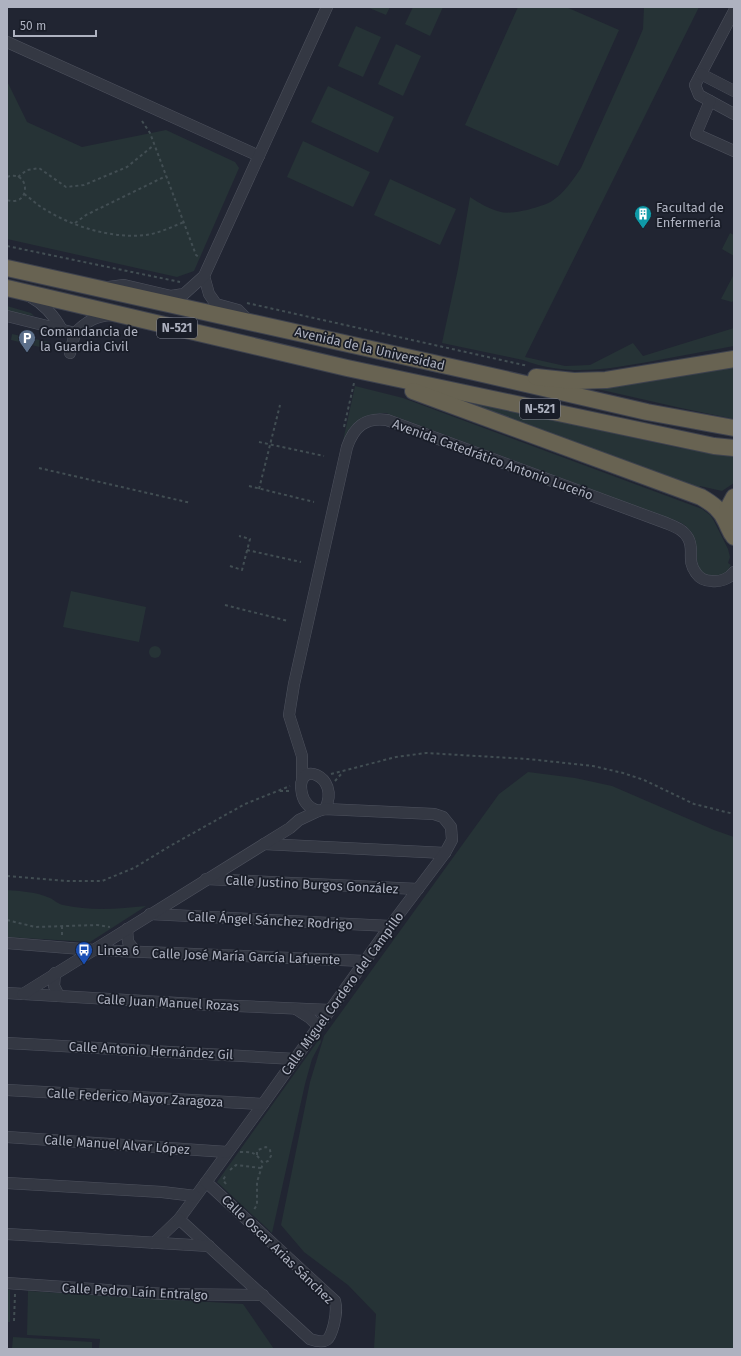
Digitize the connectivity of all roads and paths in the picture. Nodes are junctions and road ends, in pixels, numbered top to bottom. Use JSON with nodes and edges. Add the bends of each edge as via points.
{"nodes":[{"id":1,"x":327,"y":7,"type":"edge"},
{"id":2,"x":734,"y":11,"type":"edge"},
{"id":3,"x":7,"y":42,"type":"edge"},
{"id":4,"x":701,"y":74,"type":"junction"},
{"id":5,"x":734,"y":91,"type":"edge"},
{"id":6,"x":710,"y":101,"type":"junction"},
{"id":7,"x":734,"y":114,"type":"edge"},
{"id":8,"x":142,"y":121,"type":"dead end"},
{"id":9,"x":154,"y":146,"type":"junction"},
{"id":10,"x":734,"y":151,"type":"edge"},
{"id":11,"x":259,"y":156,"type":"junction"},
{"id":12,"x":166,"y":176,"type":"junction"},
{"id":13,"x":18,"y":177,"type":"junction"},
{"id":14,"x":7,"y":178,"type":"edge"},
{"id":15,"x":24,"y":194,"type":"junction"},
{"id":16,"x":7,"y":200,"type":"edge"},
{"id":17,"x":184,"y":222,"type":"junction"},
{"id":18,"x":75,"y":224,"type":"junction"},
{"id":19,"x":7,"y":246,"type":"edge"},
{"id":20,"x":7,"y":268,"type":"edge"},
{"id":21,"x":206,"y":271,"type":"junction"},
{"id":22,"x":184,"y":282,"type":"dead end"},
{"id":23,"x":99,"y":288,"type":"junction"},
{"id":24,"x":13,"y":290,"type":"edge"},
{"id":25,"x":247,"y":303,"type":"dead end"},
{"id":26,"x":122,"y":315,"type":"junction"},
{"id":27,"x":7,"y":316,"type":"edge"},
{"id":28,"x":249,"y":321,"type":"junction"},
{"id":29,"x":62,"y":330,"type":"junction"},
{"id":30,"x":75,"y":333,"type":"junction"},
{"id":31,"x":70,"y":354,"type":"dead end"},
{"id":32,"x":734,"y":358,"type":"edge"},
{"id":33,"x":529,"y":367,"type":"dead end"},
{"id":34,"x":347,"y":368,"type":"junction"},
{"id":35,"x":474,"y":372,"type":"junction"},
{"id":36,"x":354,"y":383,"type":"dead end"},
{"id":37,"x":280,"y":405,"type":"dead end"},
{"id":38,"x":344,"y":427,"type":"dead end"},
{"id":39,"x":734,"y":428,"type":"edge"},
{"id":40,"x":259,"y":442,"type":"dead end"},
{"id":41,"x":270,"y":445,"type":"junction"},
{"id":42,"x":734,"y":448,"type":"edge"},
{"id":43,"x":324,"y":456,"type":"dead end"},
{"id":44,"x":39,"y":468,"type":"dead end"},
{"id":45,"x":249,"y":486,"type":"dead end"},
{"id":46,"x":259,"y":489,"type":"junction"},
{"id":47,"x":734,"y":497,"type":"edge"},
{"id":48,"x":314,"y":502,"type":"dead end"},
{"id":49,"x":191,"y":503,"type":"dead end"},
{"id":50,"x":730,"y":530,"type":"edge"},
{"id":51,"x":239,"y":536,"type":"dead end"},
{"id":52,"x":247,"y":550,"type":"junction"},
{"id":53,"x":301,"y":562,"type":"dead end"},
{"id":54,"x":230,"y":566,"type":"dead end"},
{"id":55,"x":734,"y":572,"type":"edge"},
{"id":56,"x":225,"y":605,"type":"dead end"},
{"id":57,"x":288,"y":621,"type":"dead end"},
{"id":58,"x":302,"y":756,"type":"junction"},
{"id":59,"x":344,"y":772,"type":"dead end"},
{"id":60,"x":317,"y":775,"type":"junction"},
{"id":61,"x":301,"y":784,"type":"junction"},
{"id":62,"x":277,"y":791,"type":"junction"},
{"id":63,"x":329,"y":798,"type":"junction"},
{"id":64,"x":307,"y":805,"type":"junction"},
{"id":65,"x":321,"y":810,"type":"junction"},
{"id":66,"x":344,"y":810,"type":"junction"},
{"id":67,"x":734,"y":814,"type":"edge"},
{"id":68,"x":299,"y":820,"type":"junction"},
{"id":69,"x":264,"y":844,"type":"junction"},
{"id":70,"x":445,"y":853,"type":"junction"},
{"id":71,"x":7,"y":876,"type":"edge"},
{"id":72,"x":206,"y":879,"type":"junction"},
{"id":73,"x":418,"y":889,"type":"junction"},
{"id":74,"x":150,"y":914,"type":"junction"},
{"id":75,"x":7,"y":920,"type":"edge"},
{"id":76,"x":390,"y":926,"type":"junction"},
{"id":77,"x":127,"y":929,"type":"junction"},
{"id":78,"x":7,"y":943,"type":"edge"},
{"id":79,"x":94,"y":950,"type":"junction"},
{"id":80,"x":136,"y":952,"type":"junction"},
{"id":81,"x":365,"y":961,"type":"junction"},
{"id":82,"x":55,"y":973,"type":"junction"},
{"id":83,"x":7,"y":993,"type":"edge"},
{"id":84,"x":23,"y":994,"type":"junction"},
{"id":85,"x":59,"y":996,"type":"junction"},
{"id":86,"x":296,"y":1008,"type":"junction"},
{"id":87,"x":330,"y":1010,"type":"junction"},
{"id":88,"x":318,"y":1026,"type":"junction"},
{"id":89,"x":7,"y":1043,"type":"edge"},
{"id":90,"x":295,"y":1059,"type":"junction"},
{"id":91,"x":7,"y":1090,"type":"edge"},
{"id":92,"x":240,"y":1103,"type":"junction"},
{"id":93,"x":263,"y":1104,"type":"junction"},
{"id":94,"x":252,"y":1118,"type":"junction"},
{"id":95,"x":7,"y":1137,"type":"edge"},
{"id":96,"x":227,"y":1152,"type":"junction"},
{"id":97,"x":257,"y":1155,"type":"junction"},
{"id":98,"x":263,"y":1163,"type":"junction"},
{"id":99,"x":261,"y":1168,"type":"junction"},
{"id":100,"x":206,"y":1182,"type":"junction"},
{"id":101,"x":7,"y":1183,"type":"edge"},
{"id":102,"x":226,"y":1185,"type":"dead end"},
{"id":103,"x":175,"y":1193,"type":"junction"},
{"id":104,"x":195,"y":1196,"type":"junction"},
{"id":105,"x":182,"y":1215,"type":"junction"},
{"id":106,"x":248,"y":1219,"type":"junction"},
{"id":107,"x":7,"y":1234,"type":"edge"},
{"id":108,"x":154,"y":1243,"type":"junction"},
{"id":109,"x":209,"y":1246,"type":"junction"},
{"id":110,"x":11,"y":1283,"type":"edge"},
{"id":111,"x":263,"y":1296,"type":"junction"},
{"id":112,"x":14,"y":1321,"type":"dead end"}],
"edges":[{"from":1,"to":11,"type":"street"},
{"from":2,"to":4,"type":"street"},
{"from":3,"to":11,"type":"street"},
{"from":4,"to":5,"type":"street"},
{"from":4,"to":6,"type":"street","via":[[694,85],[699,95]]},
{"from":6,"to":7,"type":"street"},
{"from":6,"to":10,"type":"street","via":[[696,134]]},
{"from":8,"to":9,"type":"path","via":[[150,133]]},
{"from":9,"to":12,"type":"path"},
{"from":9,"to":13,"type":"path","via":[[127,167],[84,185],[66,187],[39,168],[27,170]]},
{"from":11,"to":21,"type":"street"},
{"from":12,"to":17,"type":"path"},
{"from":12,"to":18,"type":"path","via":[[86,215]]},
{"from":13,"to":14,"type":"path"},
{"from":13,"to":15,"type":"path","via":[[24,182]]},
{"from":15,"to":16,"type":"path","via":[[16,201]]},
{"from":15,"to":18,"type":"path","via":[[41,207]]},
{"from":17,"to":18,"type":"path","via":[[147,234],[127,236],[105,234]]},
{"from":17,"to":21,"type":"path","via":[[196,255]]},
{"from":19,"to":22,"type":"path","via":[[178,283]]},
{"from":20,"to":23,"type":"highway","name":"Avenida de la Universidad","number":"N-521"},
{"from":21,"to":23,"type":"street","via":[[184,294],[171,296],[124,285]]},
{"from":21,"to":28,"type":"street","via":[[208,294],[216,304],[238,310]]},
{"from":23,"to":28,"type":"highway","name":"Avenida de la Universidad","number":"N-521"},
{"from":24,"to":26,"type":"highway","name":"Avenida de la Universidad","number":"N-521"},
{"from":24,"to":29,"type":"street","via":[[38,301],[51,312]]},
{"from":25,"to":33,"type":"path"},
{"from":26,"to":30,"type":"street","via":[[94,318]]},
{"from":26,"to":34,"type":"highway","name":"Avenida de la Universidad","number":"N-521"},
{"from":27,"to":29,"type":"street"},
{"from":28,"to":35,"type":"highway","name":"Avenida de la Universidad","number":"N-521"},
{"from":29,"to":30,"type":"street"},
{"from":30,"to":31,"type":"street"},
{"from":32,"to":35,"type":"highway","via":[[606,380],[574,381]]},
{"from":34,"to":42,"type":"highway","name":"Avenida de la Universidad","number":"N-521","via":[[714,446]]},
{"from":34,"to":50,"type":"highway","via":[[701,497],[714,504],[722,513]]},
{"from":35,"to":39,"type":"highway","name":"Avenida de la Universidad","number":"N-521","via":[[647,412]]},
{"from":36,"to":38,"type":"path"},
{"from":37,"to":41,"type":"path"},
{"from":40,"to":41,"type":"path"},
{"from":41,"to":43,"type":"path"},
{"from":41,"to":46,"type":"path"},
{"from":44,"to":49,"type":"path"},
{"from":45,"to":46,"type":"path"},
{"from":46,"to":48,"type":"path"},
{"from":47,"to":50,"type":"highway","via":[[727,510]]},
{"from":51,"to":52,"type":"path","via":[[250,539]]},
{"from":52,"to":53,"type":"path"},
{"from":52,"to":54,"type":"path","via":[[242,570]]},
{"from":55,"to":58,"type":"street","name":"Avenida Catedrático Antonio Luceño","via":[[730,577],[718,581],[701,578],[690,562],[688,538],[680,529],[666,523],[387,420],[365,422],[354,433],[347,447],[294,684],[289,715]]},
{"from":56,"to":57,"type":"path"},
{"from":58,"to":60,"type":"street","name":"Avenida Catedrático Antonio Luceño"},
{"from":58,"to":61,"type":"street","name":"Avenida Catedrático Antonio Luceño"},
{"from":59,"to":67,"type":"path","via":[[396,757],[426,753],[528,758],[593,766],[622,773],[644,780],[694,804]]},
{"from":60,"to":61,"type":"street","via":[[307,774]]},
{"from":60,"to":63,"type":"street","via":[[327,785]]},
{"from":61,"to":62,"type":"path"},
{"from":61,"to":62,"type":"path"},
{"from":61,"to":64,"type":"street"},
{"from":62,"to":71,"type":"path","via":[[245,804],[134,868],[102,881]]},
{"from":63,"to":65,"type":"street"},
{"from":63,"to":66,"type":"street"},
{"from":64,"to":65,"type":"street"},
{"from":64,"to":68,"type":"street"},
{"from":65,"to":66,"type":"street","name":"Calle Miguel Cordero del Campillo"},
{"from":65,"to":68,"type":"street"},
{"from":66,"to":70,"type":"street","name":"Calle Miguel Cordero del Campillo","via":[[434,814],[443,817],[451,827],[452,840]]},
{"from":68,"to":69,"type":"street"},
{"from":69,"to":70,"type":"street"},
{"from":69,"to":72,"type":"street"},
{"from":70,"to":73,"type":"street","name":"Calle Miguel Cordero del Campillo"},
{"from":72,"to":73,"type":"street","name":"Calle Justino Burgos González"},
{"from":72,"to":74,"type":"street"},
{"from":73,"to":76,"type":"street","name":"Calle Miguel Cordero del Campillo"},
{"from":74,"to":76,"type":"street","name":"Calle Ángel Sánchez Rodrigo"},
{"from":74,"to":77,"type":"street"},
{"from":75,"to":77,"type":"path","via":[[35,927],[97,924]]},
{"from":76,"to":81,"type":"street","name":"Calle Miguel Cordero del Campillo"},
{"from":77,"to":79,"type":"street"},
{"from":77,"to":80,"type":"street","via":[[128,942]]},
{"from":78,"to":79,"type":"street","name":"Calle José María García Lafuente"},
{"from":79,"to":80,"type":"street","name":"Calle José María García Lafuente"},
{"from":79,"to":82,"type":"street"},
{"from":80,"to":81,"type":"street","name":"Calle José María García Lafuente"},
{"from":81,"to":87,"type":"street","name":"Calle Miguel Cordero del Campillo"},
{"from":82,"to":84,"type":"street"},
{"from":82,"to":85,"type":"street","via":[[54,986]]},
{"from":83,"to":84,"type":"street","name":"Calle Juan Manuel Rozas"},
{"from":84,"to":85,"type":"street","name":"Calle Juan Manuel Rozas"},
{"from":85,"to":86,"type":"street","name":"Calle Juan Manuel Rozas"},
{"from":86,"to":87,"type":"street","name":"Calle Juan Manuel Rozas"},
{"from":86,"to":88,"type":"street"},
{"from":87,"to":88,"type":"street","name":"Calle Miguel Cordero del Campillo"},
{"from":88,"to":90,"type":"street","name":"Calle Miguel Cordero del Campillo"},
{"from":89,"to":90,"type":"street","name":"Calle Antonio Hernández Gil"},
{"from":90,"to":93,"type":"street","name":"Calle Miguel Cordero del Campillo"},
{"from":91,"to":92,"type":"street","name":"Calle Federico Mayor Zaragoza"},
{"from":92,"to":93,"type":"street","name":"Calle Federico Mayor Zaragoza"},
{"from":92,"to":94,"type":"street"},
{"from":93,"to":94,"type":"street","name":"Calle Miguel Cordero del Campillo"},
{"from":94,"to":96,"type":"street","name":"Calle Miguel Cordero del Campillo"},
{"from":95,"to":96,"type":"street","name":"Calle Manuel Alvar López"},
{"from":96,"to":97,"type":"path","via":[[251,1152]]},
{"from":96,"to":100,"type":"street","name":"Calle Miguel Cordero del Campillo"},
{"from":97,"to":98,"type":"path"},
{"from":97,"to":98,"type":"path","via":[[257,1152],[266,1147],[270,1150],[271,1156]]},
{"from":98,"to":99,"type":"path"},
{"from":99,"to":102,"type":"path","via":[[236,1165],[229,1170],[223,1180]]},
{"from":99,"to":106,"type":"path","via":[[257,1182],[257,1205]]},
{"from":100,"to":104,"type":"street","name":"Calle Miguel Cordero del Campillo"},
{"from":100,"to":106,"type":"street","name":"Calle Oscar Arias Sánchez"},
{"from":101,"to":103,"type":"street"},
{"from":103,"to":104,"type":"street"},
{"from":103,"to":105,"type":"street","name":"Calle Oscar Arias Sánchez"},
{"from":104,"to":105,"type":"street","name":"Calle Miguel Cordero del Campillo"},
{"from":105,"to":108,"type":"street","name":"Calle Miguel Cordero del Campillo"},
{"from":105,"to":109,"type":"street","name":"Calle Oscar Arias Sánchez"},
{"from":106,"to":111,"type":"street","name":"Calle Oscar Arias Sánchez","via":[[335,1301],[337,1310],[331,1336],[321,1342],[310,1340]]},
{"from":107,"to":108,"type":"street"},
{"from":108,"to":109,"type":"street"},
{"from":109,"to":111,"type":"street","name":"Calle Oscar Arias Sánchez"},
{"from":110,"to":111,"type":"street","name":"Calle Pedro Laín Entralgo","via":[[164,1294]]},
{"from":110,"to":112,"type":"path"}]}
